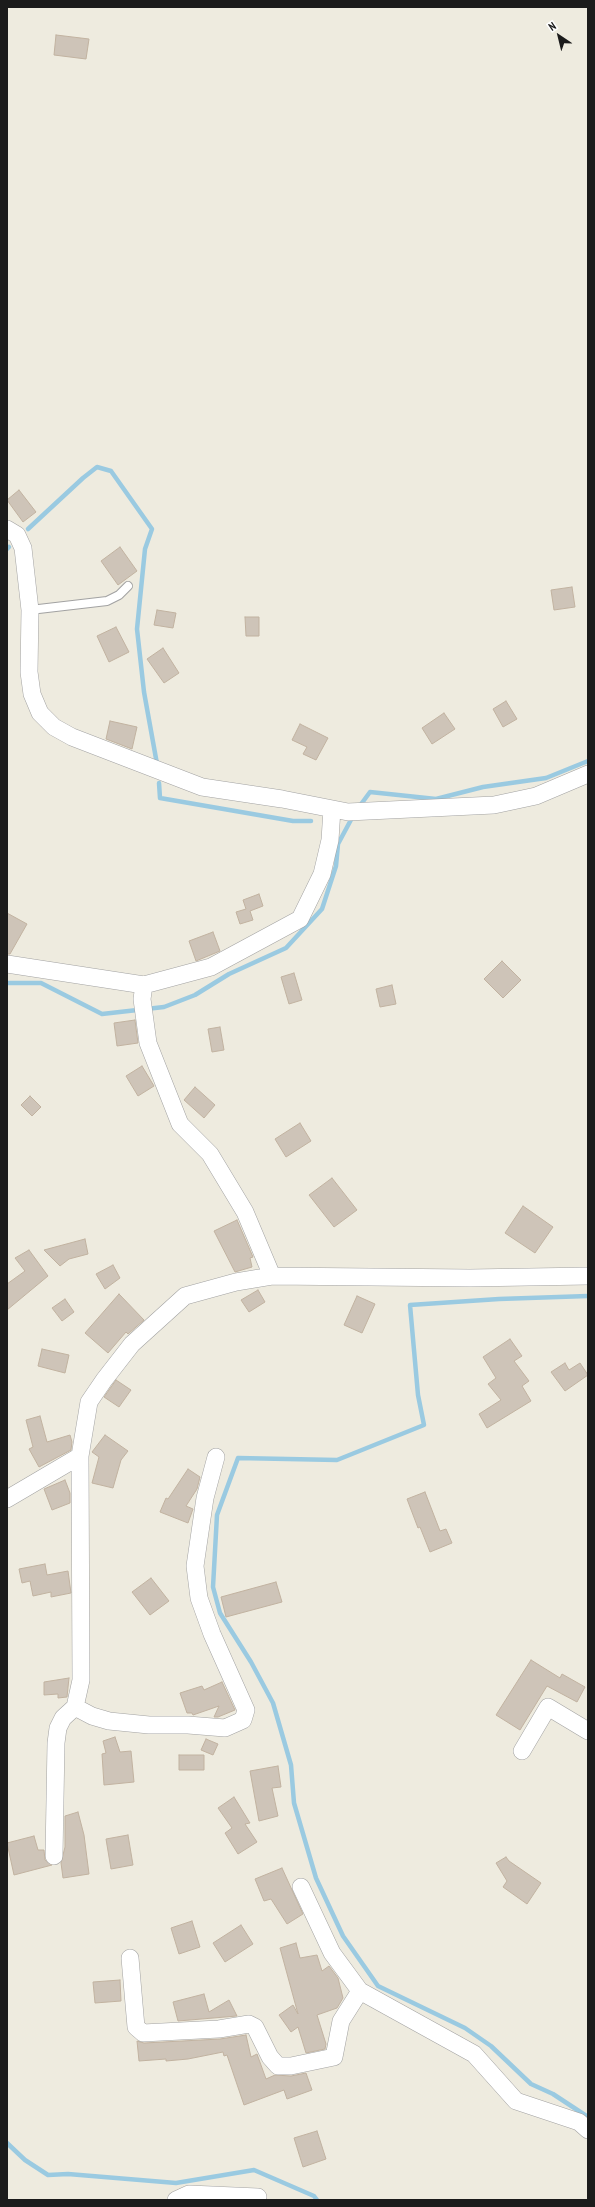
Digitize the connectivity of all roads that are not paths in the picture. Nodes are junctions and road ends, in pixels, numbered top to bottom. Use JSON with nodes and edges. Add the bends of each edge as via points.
{"nodes":[{"id":1,"x":7,"y":529,"type":"edge"},
{"id":2,"x":128,"y":586,"type":"dead end"},
{"id":3,"x":30,"y":610,"type":"junction"},
{"id":4,"x":588,"y":774,"type":"edge"},
{"id":5,"x":340,"y":811,"type":"junction"},
{"id":6,"x":7,"y":964,"type":"edge"},
{"id":7,"x":143,"y":992,"type":"junction"},
{"id":8,"x":272,"y":1276,"type":"junction"},
{"id":9,"x":588,"y":1276,"type":"edge"},
{"id":10,"x":80,"y":1456,"type":"junction"},
{"id":11,"x":216,"y":1457,"type":"dead end"},
{"id":12,"x":7,"y":1499,"type":"edge"},
{"id":13,"x":75,"y":1707,"type":"junction"},
{"id":14,"x":588,"y":1731,"type":"edge"},
{"id":15,"x":522,"y":1751,"type":"dead end"},
{"id":16,"x":54,"y":1856,"type":"dead end"},
{"id":17,"x":301,"y":1887,"type":"dead end"},
{"id":18,"x":130,"y":1958,"type":"dead end"},
{"id":19,"x":360,"y":1991,"type":"junction"},
{"id":20,"x":588,"y":2130,"type":"edge"},
{"id":21,"x":258,"y":2197,"type":"dead end"},
{"id":22,"x":176,"y":2200,"type":"edge"}],
"edges":[{"from":1,"to":3,"type":"street","via":[[17,535],[23,548]]},
{"from":2,"to":3,"type":"lane","via":[[119,595],[107,600]]},
{"from":3,"to":5,"type":"street","via":[[29,672],[32,694],[40,713],[54,727],[72,737],[202,787]]},
{"from":4,"to":5,"type":"street","via":[[536,796],[494,805]]},
{"from":5,"to":7,"type":"street","via":[[322,874],[300,919],[211,967]]},
{"from":6,"to":7,"type":"street"},
{"from":7,"to":8,"type":"street","via":[[148,1043],[180,1124],[210,1154],[245,1212]]},
{"from":8,"to":9,"type":"street"},
{"from":8,"to":10,"type":"street","via":[[236,1282],[185,1296],[132,1344],[89,1402]]},
{"from":10,"to":12,"type":"street"},
{"from":10,"to":13,"type":"street","via":[[81,1680]]},
{"from":11,"to":13,"type":"street","via":[[205,1498],[195,1566],[199,1598],[246,1710],[243,1720],[224,1728],[149,1725],[110,1721],[92,1716]]},
{"from":13,"to":16,"type":"street","via":[[63,1718],[58,1728]]},
{"from":14,"to":15,"type":"street","via":[[548,1706]]},
{"from":17,"to":19,"type":"street","via":[[332,1952]]},
{"from":18,"to":19,"type":"street","via":[[136,2027],[143,2033],[219,2029],[249,2024],[255,2027],[270,2057],[278,2066],[291,2066],[334,2057],[341,2021]]},
{"from":19,"to":20,"type":"street","via":[[474,2054],[516,2101],[579,2122]]},
{"from":21,"to":22,"type":"street","via":[[189,2194]]}]}
